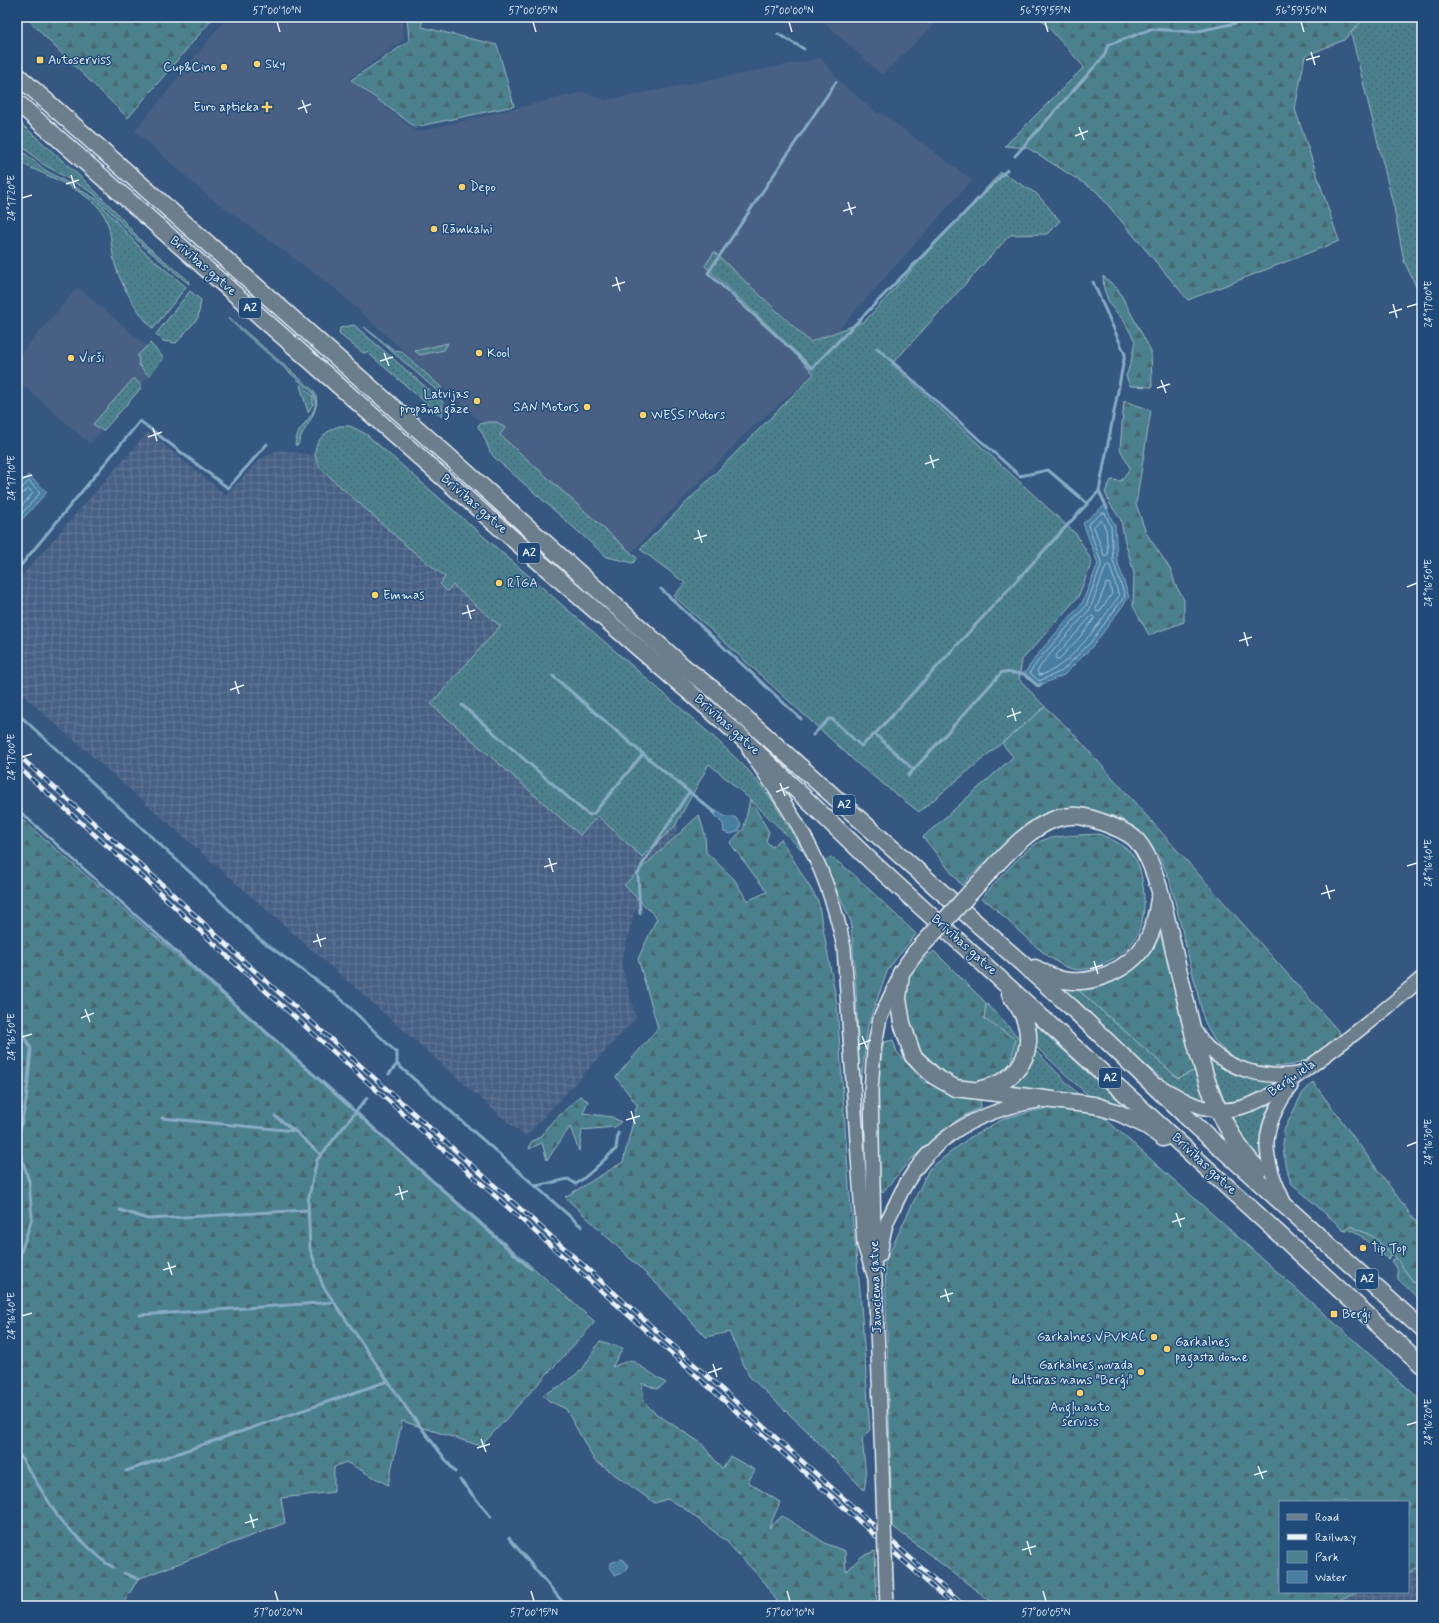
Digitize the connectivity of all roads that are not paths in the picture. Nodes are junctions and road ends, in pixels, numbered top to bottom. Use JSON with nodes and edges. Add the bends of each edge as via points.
{"nodes":[{"id":1,"x":17,"y":75,"type":"edge"},
{"id":2,"x":17,"y":102,"type":"edge"},
{"id":3,"x":739,"y":735,"type":"junction"},
{"id":4,"x":1160,"y":891,"type":"junction"},
{"id":5,"x":972,"y":919,"type":"junction"},
{"id":6,"x":901,"y":973,"type":"junction"},
{"id":7,"x":998,"y":976,"type":"junction"},
{"id":8,"x":1422,"y":978,"type":"edge"},
{"id":9,"x":1191,"y":1025,"type":"junction"},
{"id":10,"x":1300,"y":1074,"type":"junction"},
{"id":11,"x":1144,"y":1077,"type":"junction"},
{"id":12,"x":972,"y":1091,"type":"junction"},
{"id":13,"x":1046,"y":1100,"type":"junction"},
{"id":14,"x":1219,"y":1110,"type":"junction"},
{"id":15,"x":1222,"y":1180,"type":"junction"},
{"id":16,"x":1278,"y":1190,"type":"junction"},
{"id":17,"x":1286,"y":1206,"type":"junction"},
{"id":18,"x":875,"y":1278,"type":"junction"},
{"id":19,"x":1422,"y":1329,"type":"edge"},
{"id":20,"x":1422,"y":1365,"type":"edge"},
{"id":21,"x":887,"y":1606,"type":"edge"}],
"edges":[{"from":1,"to":5,"type":"highway","name":"Brīvības gatve","number":"A2"},
{"from":2,"to":3,"type":"highway","name":"Brīvības gatve","number":"A2"},
{"from":3,"to":7,"type":"highway","name":"Brīvības gatve","number":"A2"},
{"from":3,"to":18,"type":"main road","via":[[809,846],[821,870],[840,928],[864,1245]]},
{"from":4,"to":5,"type":"highway","via":[[1157,917],[1146,943],[1129,961],[1108,974],[1088,980],[1062,980],[1047,975],[1033,967],[988,927]]},
{"from":4,"to":6,"type":"highway","bridge":true,"via":[[1154,871],[1137,841],[1116,827],[1078,816],[1055,818],[1033,830],[1009,852],[916,952]]},
{"from":4,"to":9,"type":"highway"},
{"from":5,"to":11,"type":"highway","name":"Brīvības gatve","number":"A2","via":[[1071,1007]]},
{"from":6,"to":12,"type":"highway","via":[[898,999],[902,1023],[913,1056],[934,1076],[955,1088]]},
{"from":6,"to":18,"type":"main road","name":"Jaunciema gatve","via":[[880,1018],[874,1049],[871,1091]]},
{"from":7,"to":12,"type":"highway","via":[[1024,1015],[1028,1037],[1027,1050],[1014,1074],[997,1085]]},
{"from":7,"to":15,"type":"highway","name":"Brīvības gatve","number":"A2"},
{"from":8,"to":10,"type":"main road","name":"Berģu iela","via":[[1394,1003]]},
{"from":9,"to":10,"type":"main road","via":[[1206,1046],[1233,1066],[1273,1075]]},
{"from":9,"to":14,"type":"highway"},
{"from":10,"to":14,"type":"main road","name":"Berģu iela","via":[[1254,1103]]},
{"from":10,"to":16,"type":"main road","via":[[1280,1100],[1268,1127],[1268,1164]]},
{"from":11,"to":14,"type":"main road","name":"Berģu iela","via":[[1196,1106]]},
{"from":11,"to":17,"type":"highway","name":"Brīvības gatve","number":"A2"},
{"from":12,"to":13,"type":"highway"},
{"from":13,"to":15,"type":"highway","via":[[1094,1105],[1119,1113],[1147,1126],[1199,1169]]},
{"from":13,"to":18,"type":"main road","via":[[998,1110],[979,1118],[952,1132],[934,1148],[918,1165],[901,1192],[886,1224]]},
{"from":14,"to":16,"type":"highway","via":[[1250,1161]]},
{"from":15,"to":20,"type":"highway","name":"Brīvības gatve","number":"A2"},
{"from":16,"to":17,"type":"main road"},
{"from":17,"to":19,"type":"highway","name":"Brīvības gatve","number":"A2"},
{"from":18,"to":21,"type":"main road","name":"Jaunciema gatve","bridge":true}]}
